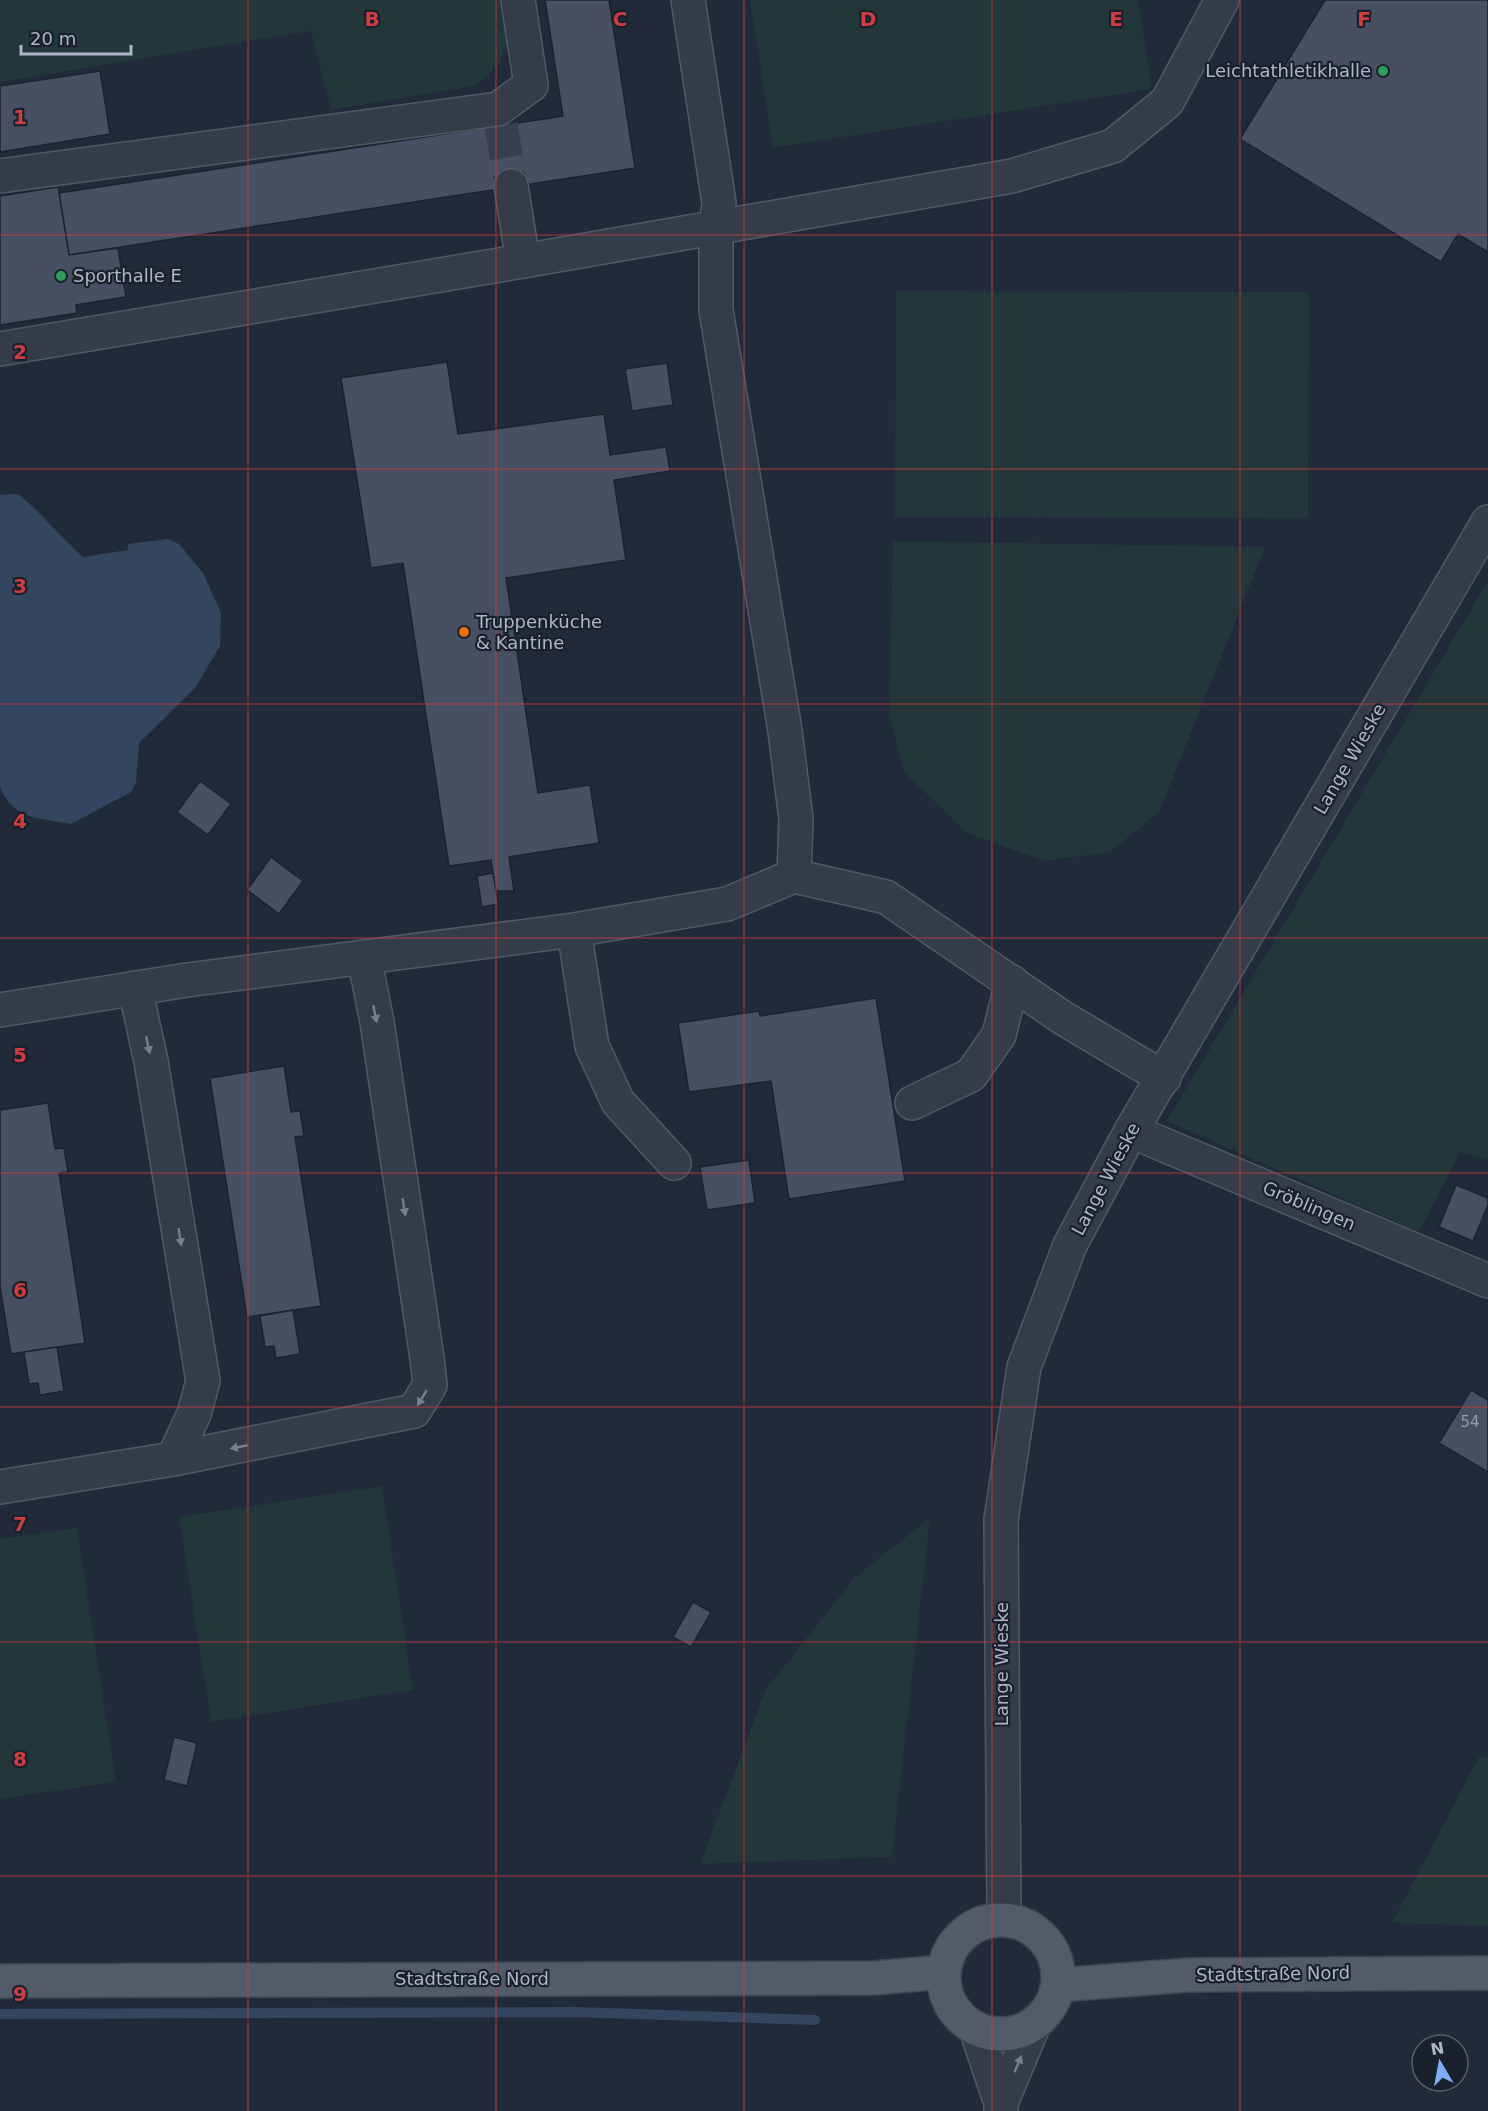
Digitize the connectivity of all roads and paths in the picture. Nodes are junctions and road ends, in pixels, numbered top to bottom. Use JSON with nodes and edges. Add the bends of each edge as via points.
{"nodes":[{"id":1,"x":518,"y":0,"type":"edge"},
{"id":2,"x":688,"y":0,"type":"edge"},
{"id":3,"x":1222,"y":0,"type":"edge"},
{"id":4,"x":0,"y":176,"type":"edge"},
{"id":5,"x":511,"y":186,"type":"tunnel mouth"},
{"id":6,"x":716,"y":227,"type":"junction"},
{"id":7,"x":524,"y":261,"type":"junction"},
{"id":8,"x":0,"y":349,"type":"edge"},
{"id":9,"x":1488,"y":522,"type":"edge"},
{"id":10,"x":794,"y":876,"type":"junction"},
{"id":11,"x":574,"y":930,"type":"junction"},
{"id":12,"x":364,"y":957,"type":"junction"},
{"id":13,"x":1012,"y":982,"type":"junction"},
{"id":14,"x":135,"y":988,"type":"junction"},
{"id":15,"x":0,"y":1010,"type":"edge"},
{"id":16,"x":1164,"y":1078,"type":"junction"},
{"id":17,"x":912,"y":1102,"type":"dead end"},
{"id":18,"x":1131,"y":1131,"type":"junction"},
{"id":19,"x":674,"y":1163,"type":"dead end"},
{"id":20,"x":1488,"y":1281,"type":"edge"},
{"id":21,"x":173,"y":1459,"type":"junction"},
{"id":22,"x":0,"y":1487,"type":"edge"},
{"id":23,"x":1004,"y":1919,"type":"junction"},
{"id":24,"x":943,"y":1972,"type":"junction"},
{"id":25,"x":1488,"y":1973,"type":"edge"},
{"id":26,"x":0,"y":1981,"type":"edge"},
{"id":27,"x":1058,"y":1985,"type":"junction"},
{"id":28,"x":1034,"y":2024,"type":"junction"},
{"id":29,"x":975,"y":2029,"type":"junction"},
{"id":30,"x":1001,"y":2107,"type":"edge"}],
"edges":[{"from":1,"to":4,"type":"street","via":[[531,86],[499,117]]},
{"from":2,"to":6,"type":"street","via":[[719,203]]},
{"from":3,"to":6,"type":"street","via":[[1167,102],[1113,146],[1012,176]]},
{"from":5,"to":7,"type":"street"},
{"from":6,"to":7,"type":"street"},
{"from":6,"to":10,"type":"street","via":[[716,310],[785,731],[796,819]]},
{"from":7,"to":8,"type":"street"},
{"from":9,"to":16,"type":"street","name":"Lange Wieske"},
{"from":10,"to":11,"type":"street","via":[[727,904]]},
{"from":10,"to":13,"type":"street","via":[[886,897]]},
{"from":11,"to":12,"type":"street"},
{"from":11,"to":19,"type":"street","via":[[592,1046],[618,1102]]},
{"from":12,"to":14,"type":"street"},
{"from":12,"to":21,"type":"street","one_way":true,"via":[[430,1385],[414,1411]]},
{"from":13,"to":16,"type":"street","via":[[1063,1018]]},
{"from":13,"to":17,"type":"street","via":[[999,1035],[971,1076]]},
{"from":14,"to":15,"type":"street"},
{"from":14,"to":21,"type":"street","one_way":true,"via":[[151,1061],[203,1381],[194,1414]]},
{"from":16,"to":18,"type":"street","name":"Lange Wieske"},
{"from":18,"to":20,"type":"street","name":"Gröblingen"},
{"from":18,"to":23,"type":"street","name":"Lange Wieske","via":[[1071,1245],[1024,1367],[1001,1520]]},
{"from":21,"to":22,"type":"street"},
{"from":23,"to":24,"type":"main road","via":[[975,1925],[953,1944]]},
{"from":23,"to":27,"type":"main road","via":[[1027,1925],[1045,1941],[1056,1961]]},
{"from":24,"to":26,"type":"main road","name":"Stadtstraße Nord","via":[[874,1978]]},
{"from":24,"to":29,"type":"main road","via":[[945,1995],[957,2015]]},
{"from":25,"to":27,"type":"main road","name":"Stadtstraße Nord","via":[[1189,1974]]},
{"from":27,"to":28,"type":"main road","via":[[1050,2007]]},
{"from":28,"to":29,"type":"main road","via":[[1006,2035]]},
{"from":30,"to":28,"type":"street","one_way":true},
{"from":29,"to":30,"type":"street"}]}
